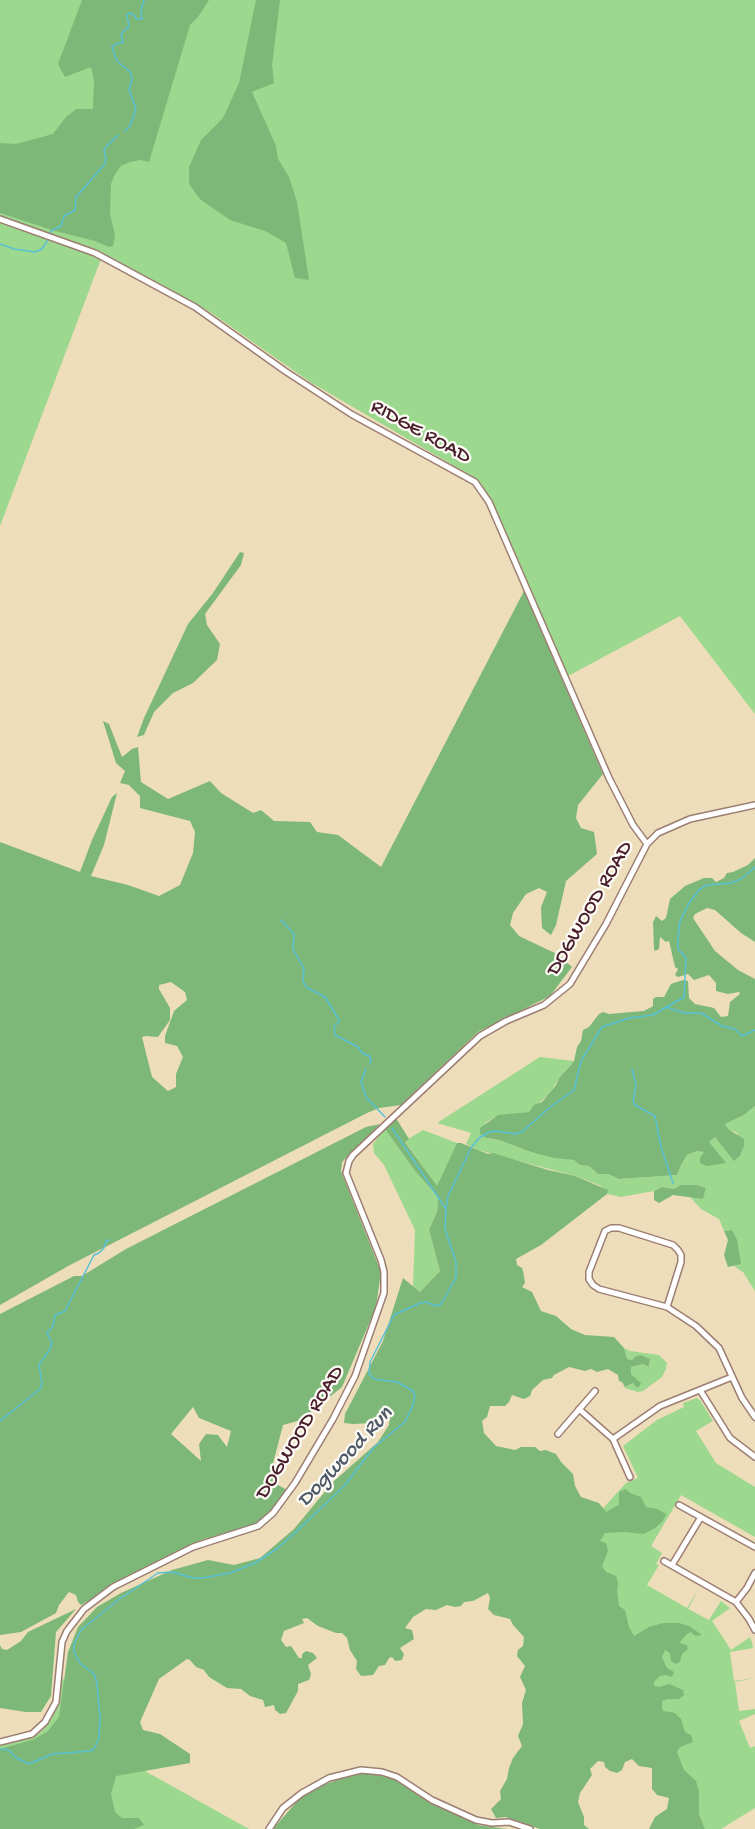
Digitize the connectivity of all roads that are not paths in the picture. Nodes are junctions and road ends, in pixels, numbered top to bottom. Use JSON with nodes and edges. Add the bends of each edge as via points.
{"nodes":[{"id":1,"x":0,"y":219,"type":"edge"},
{"id":2,"x":755,"y":805,"type":"edge"},
{"id":3,"x":647,"y":844,"type":"junction"},
{"id":4,"x":667,"y":1307,"type":"junction"},
{"id":5,"x":732,"y":1377,"type":"junction"},
{"id":6,"x":595,"y":1390,"type":"dead end"},
{"id":7,"x":700,"y":1390,"type":"junction"},
{"id":8,"x":579,"y":1409,"type":"junction"},
{"id":9,"x":755,"y":1417,"type":"edge"},
{"id":10,"x":558,"y":1434,"type":"dead end"},
{"id":11,"x":613,"y":1439,"type":"junction"},
{"id":12,"x":755,"y":1457,"type":"edge"},
{"id":13,"x":630,"y":1477,"type":"dead end"},
{"id":14,"x":679,"y":1504,"type":"dead end"},
{"id":15,"x":701,"y":1517,"type":"junction"},
{"id":16,"x":755,"y":1546,"type":"edge"},
{"id":17,"x":664,"y":1561,"type":"dead end"},
{"id":18,"x":672,"y":1565,"type":"junction"},
{"id":19,"x":755,"y":1573,"type":"edge"},
{"id":20,"x":736,"y":1602,"type":"junction"},
{"id":21,"x":755,"y":1630,"type":"edge"},
{"id":22,"x":0,"y":1742,"type":"edge"},
{"id":23,"x":269,"y":1829,"type":"edge"},
{"id":24,"x":530,"y":1829,"type":"edge"}],
"edges":[{"from":1,"to":3,"type":"street","name":"RIDGE ROAD","via":[[95,253],[195,307],[351,414],[475,482],[489,502],[609,778]]},
{"from":2,"to":3,"type":"street","name":"DOGWOOD ROAD","via":[[672,825]]},
{"from":3,"to":22,"type":"street","name":"DOGWOOD ROAD","via":[[570,984],[544,1005],[480,1036],[349,1161],[346,1173],[376,1246],[384,1272],[384,1293],[346,1395],[282,1502],[265,1521],[249,1531],[193,1547],[98,1597],[67,1631],[60,1655],[56,1702],[45,1722],[32,1734]]},
{"from":4,"to":4,"type":"street","via":[[681,1262],[678,1250],[619,1228],[605,1232],[589,1272],[593,1285]]},
{"from":4,"to":5,"type":"street","via":[[711,1340]]},
{"from":5,"to":7,"type":"street"},
{"from":5,"to":9,"type":"street"},
{"from":6,"to":8,"type":"street"},
{"from":7,"to":11,"type":"street","via":[[660,1406]]},
{"from":7,"to":12,"type":"street","via":[[730,1438]]},
{"from":8,"to":10,"type":"street"},
{"from":8,"to":11,"type":"street"},
{"from":11,"to":13,"type":"street"},
{"from":14,"to":15,"type":"street"},
{"from":15,"to":16,"type":"street"},
{"from":15,"to":18,"type":"street"},
{"from":17,"to":18,"type":"street"},
{"from":18,"to":20,"type":"street"},
{"from":19,"to":20,"type":"street"},
{"from":20,"to":21,"type":"street"},
{"from":23,"to":24,"type":"street","via":[[283,1808],[302,1793],[329,1778],[361,1770],[397,1778],[476,1820],[509,1822]]}]}
